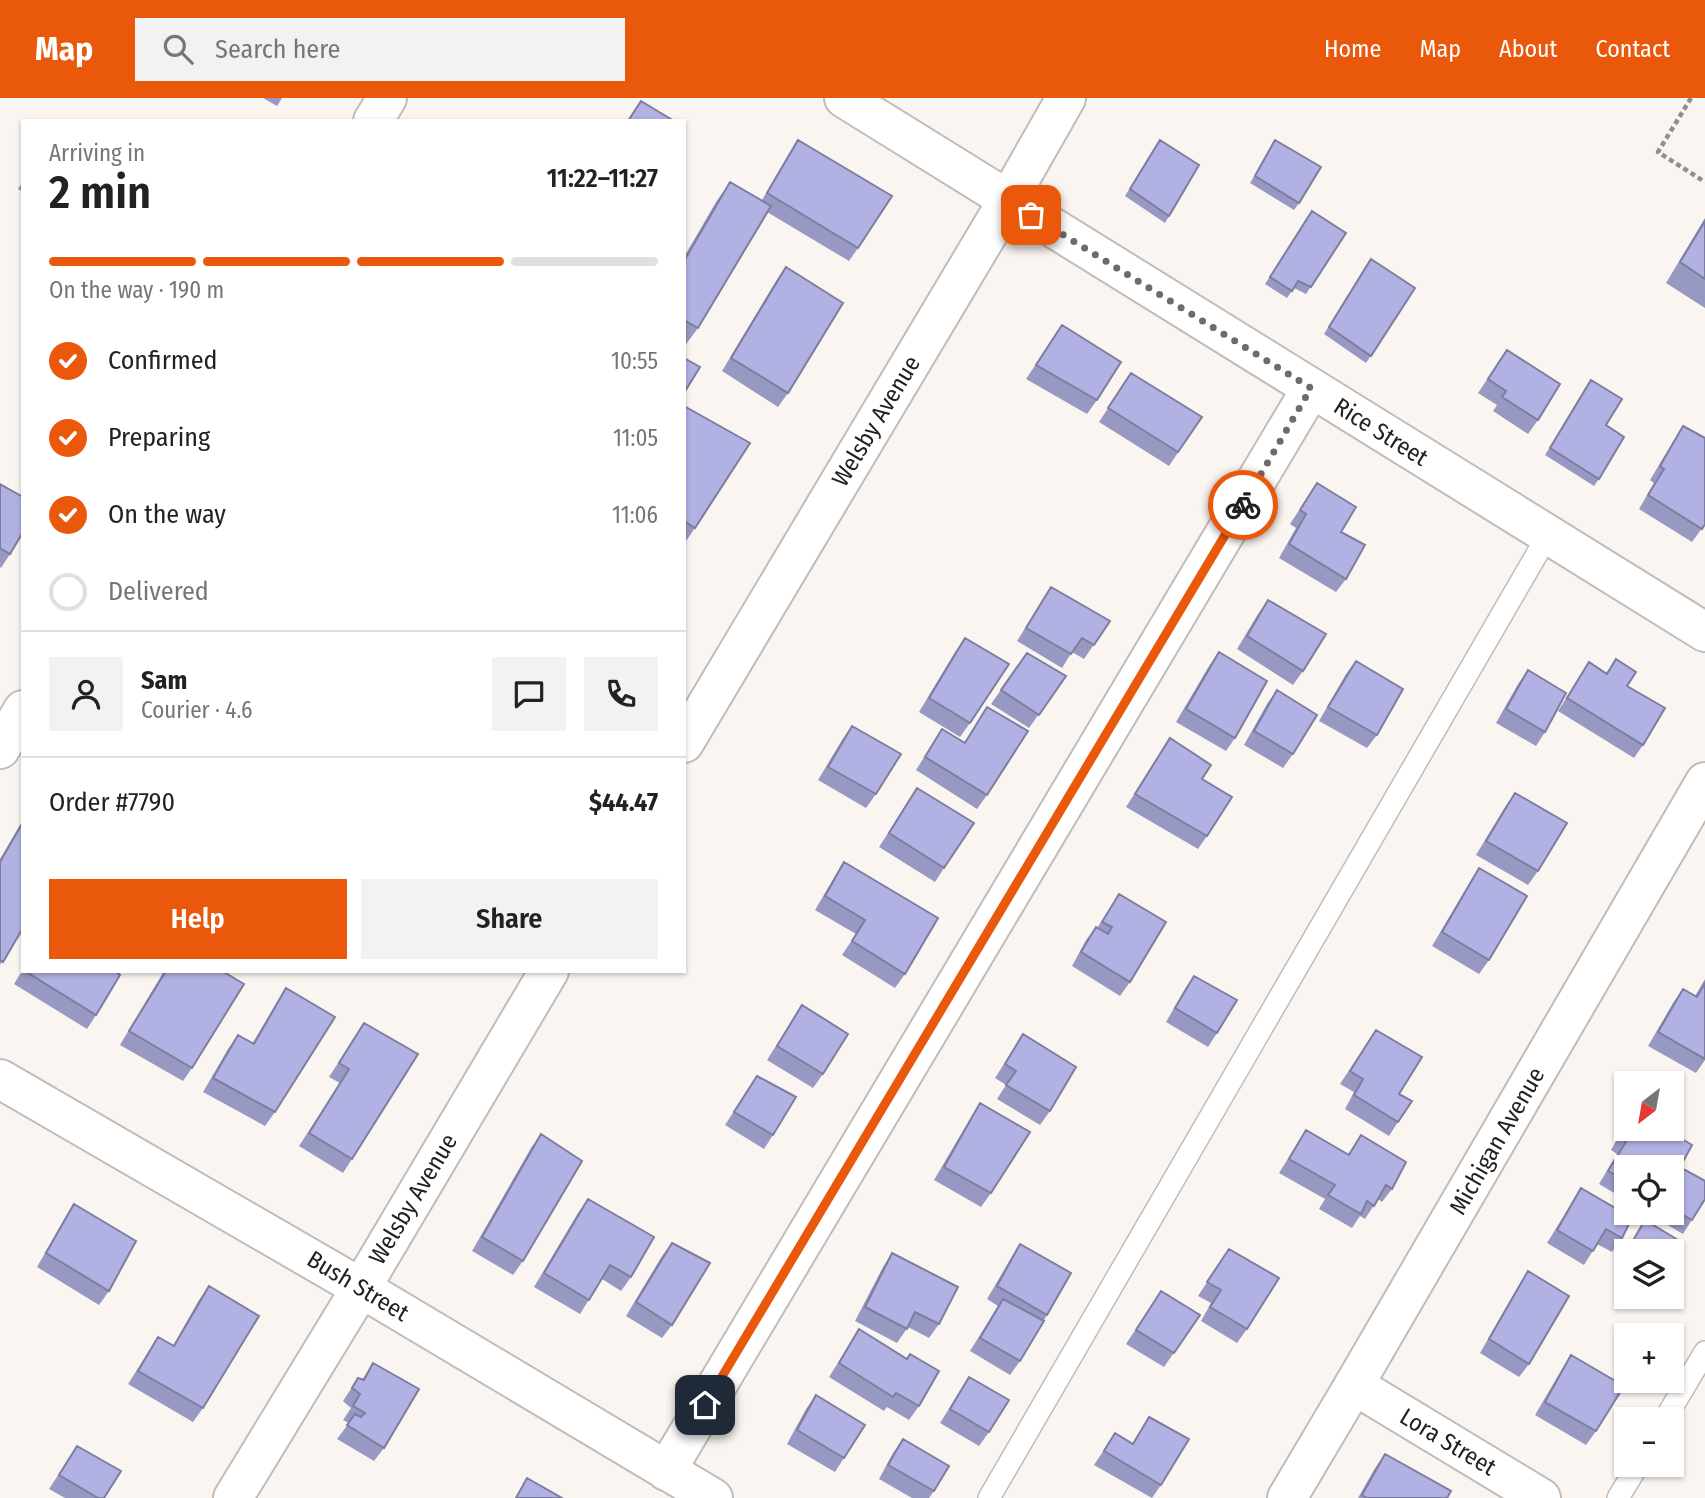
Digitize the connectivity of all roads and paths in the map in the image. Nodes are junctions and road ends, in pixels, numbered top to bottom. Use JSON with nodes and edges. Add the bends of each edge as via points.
{"nodes":[{"id":1,"x":387,"y":98,"type":"edge"},
{"id":2,"x":844,"y":98,"type":"edge"},
{"id":3,"x":1066,"y":98,"type":"edge"},
{"id":4,"x":1691,"y":98,"type":"edge"},
{"id":5,"x":374,"y":119,"type":"edge"},
{"id":6,"x":1705,"y":182,"type":"edge"},
{"id":7,"x":1007,"y":200,"type":"junction"},
{"id":8,"x":1311,"y":388,"type":"junction"},
{"id":9,"x":1548,"y":535,"type":"junction"},
{"id":10,"x":1705,"y":632,"type":"edge"},
{"id":11,"x":21,"y":713,"type":"edge"},
{"id":12,"x":686,"y":740,"type":"edge"},
{"id":13,"x":0,"y":749,"type":"edge"},
{"id":14,"x":1705,"y":782,"type":"edge"},
{"id":15,"x":548,"y":973,"type":"edge"},
{"id":16,"x":0,"y":1079,"type":"edge"},
{"id":17,"x":361,"y":1288,"type":"junction"},
{"id":18,"x":1705,"y":1352,"type":"edge"},
{"id":19,"x":1354,"y":1385,"type":"junction"},
{"id":20,"x":1672,"y":1407,"type":"edge"},
{"id":21,"x":666,"y":1471,"type":"junction"},
{"id":22,"x":1631,"y":1477,"type":"edge"},
{"id":23,"x":233,"y":1498,"type":"edge"},
{"id":24,"x":713,"y":1498,"type":"edge"},
{"id":25,"x":989,"y":1498,"type":"edge"},
{"id":26,"x":1286,"y":1498,"type":"edge"},
{"id":27,"x":1541,"y":1498,"type":"edge"},
{"id":28,"x":1618,"y":1498,"type":"edge"}],
"edges":[{"from":1,"to":5,"type":"street"},
{"from":2,"to":7,"type":"street","name":"Rice Street"},
{"from":3,"to":7,"type":"street","name":"Welsby Avenue"},
{"from":4,"to":6,"type":"path","via":[[1658,152]]},
{"from":7,"to":8,"type":"street","name":"Rice Street"},
{"from":7,"to":12,"type":"street","name":"Welsby Avenue"},
{"from":8,"to":9,"type":"street","name":"Rice Street"},
{"from":8,"to":21,"type":"street"},
{"from":9,"to":10,"type":"street","name":"Rice Street"},
{"from":9,"to":25,"type":"lane"},
{"from":11,"to":13,"type":"street"},
{"from":14,"to":19,"type":"street","name":"Michigan Avenue"},
{"from":15,"to":17,"type":"street","name":"Welsby Avenue"},
{"from":16,"to":17,"type":"street","name":"Bush Street"},
{"from":17,"to":21,"type":"street","name":"Bush Street"},
{"from":17,"to":23,"type":"street","name":"Welsby Avenue"},
{"from":18,"to":20,"type":"lane"},
{"from":19,"to":26,"type":"street","name":"Michigan Avenue"},
{"from":19,"to":27,"type":"street","name":"Lora Street"},
{"from":21,"to":24,"type":"street","name":"Bush Street"},
{"from":22,"to":28,"type":"lane"}]}
